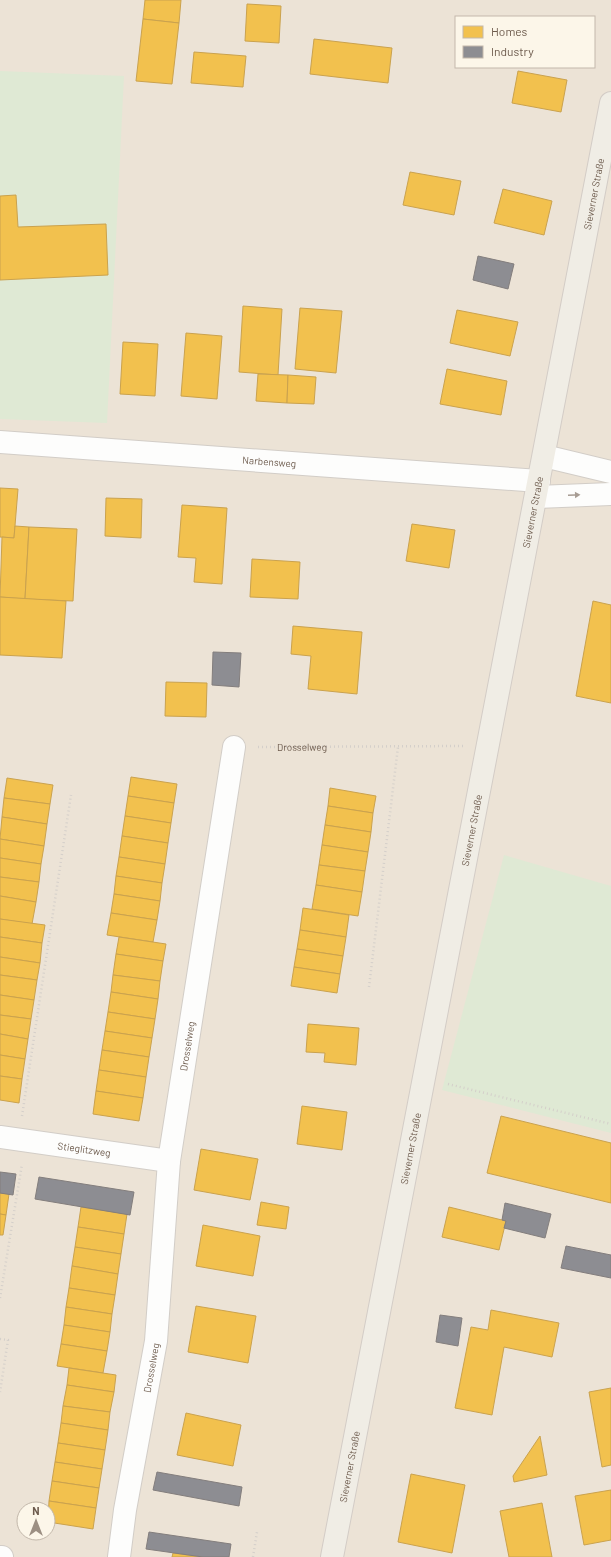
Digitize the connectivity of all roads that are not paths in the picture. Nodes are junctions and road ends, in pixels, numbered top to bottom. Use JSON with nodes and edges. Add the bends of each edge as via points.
{"nodes":[{"id":1,"x":611,"y":103,"type":"edge"},
{"id":2,"x":0,"y":442,"type":"edge"},
{"id":3,"x":544,"y":456,"type":"junction"},
{"id":4,"x":611,"y":472,"type":"edge"},
{"id":5,"x":538,"y":489,"type":"junction"},
{"id":6,"x":611,"y":494,"type":"edge"},
{"id":7,"x":234,"y":746,"type":"road end"},
{"id":8,"x":15,"y":1139,"type":"edge"},
{"id":9,"x":169,"y":1161,"type":"junction"},
{"id":10,"x":118,"y":1557,"type":"edge"},
{"id":11,"x":332,"y":1557,"type":"edge"}],
"edges":[{"from":1,"to":3,"type":"main road","name":"Sieverner Straße"},
{"from":2,"to":5,"type":"street","name":"Narbensweg"},
{"from":3,"to":4,"type":"street"},
{"from":3,"to":5,"type":"main road","name":"Sieverner Straße"},
{"from":5,"to":6,"type":"street","name":"Narbensweg","one_way":true},
{"from":5,"to":11,"type":"main road","name":"Sieverner Straße"},
{"from":7,"to":9,"type":"street","name":"Drosselweg"},
{"from":8,"to":9,"type":"street","name":"Stieglitzweg"},
{"from":9,"to":10,"type":"street","name":"Drosselweg","via":[[156,1341]]}]}
